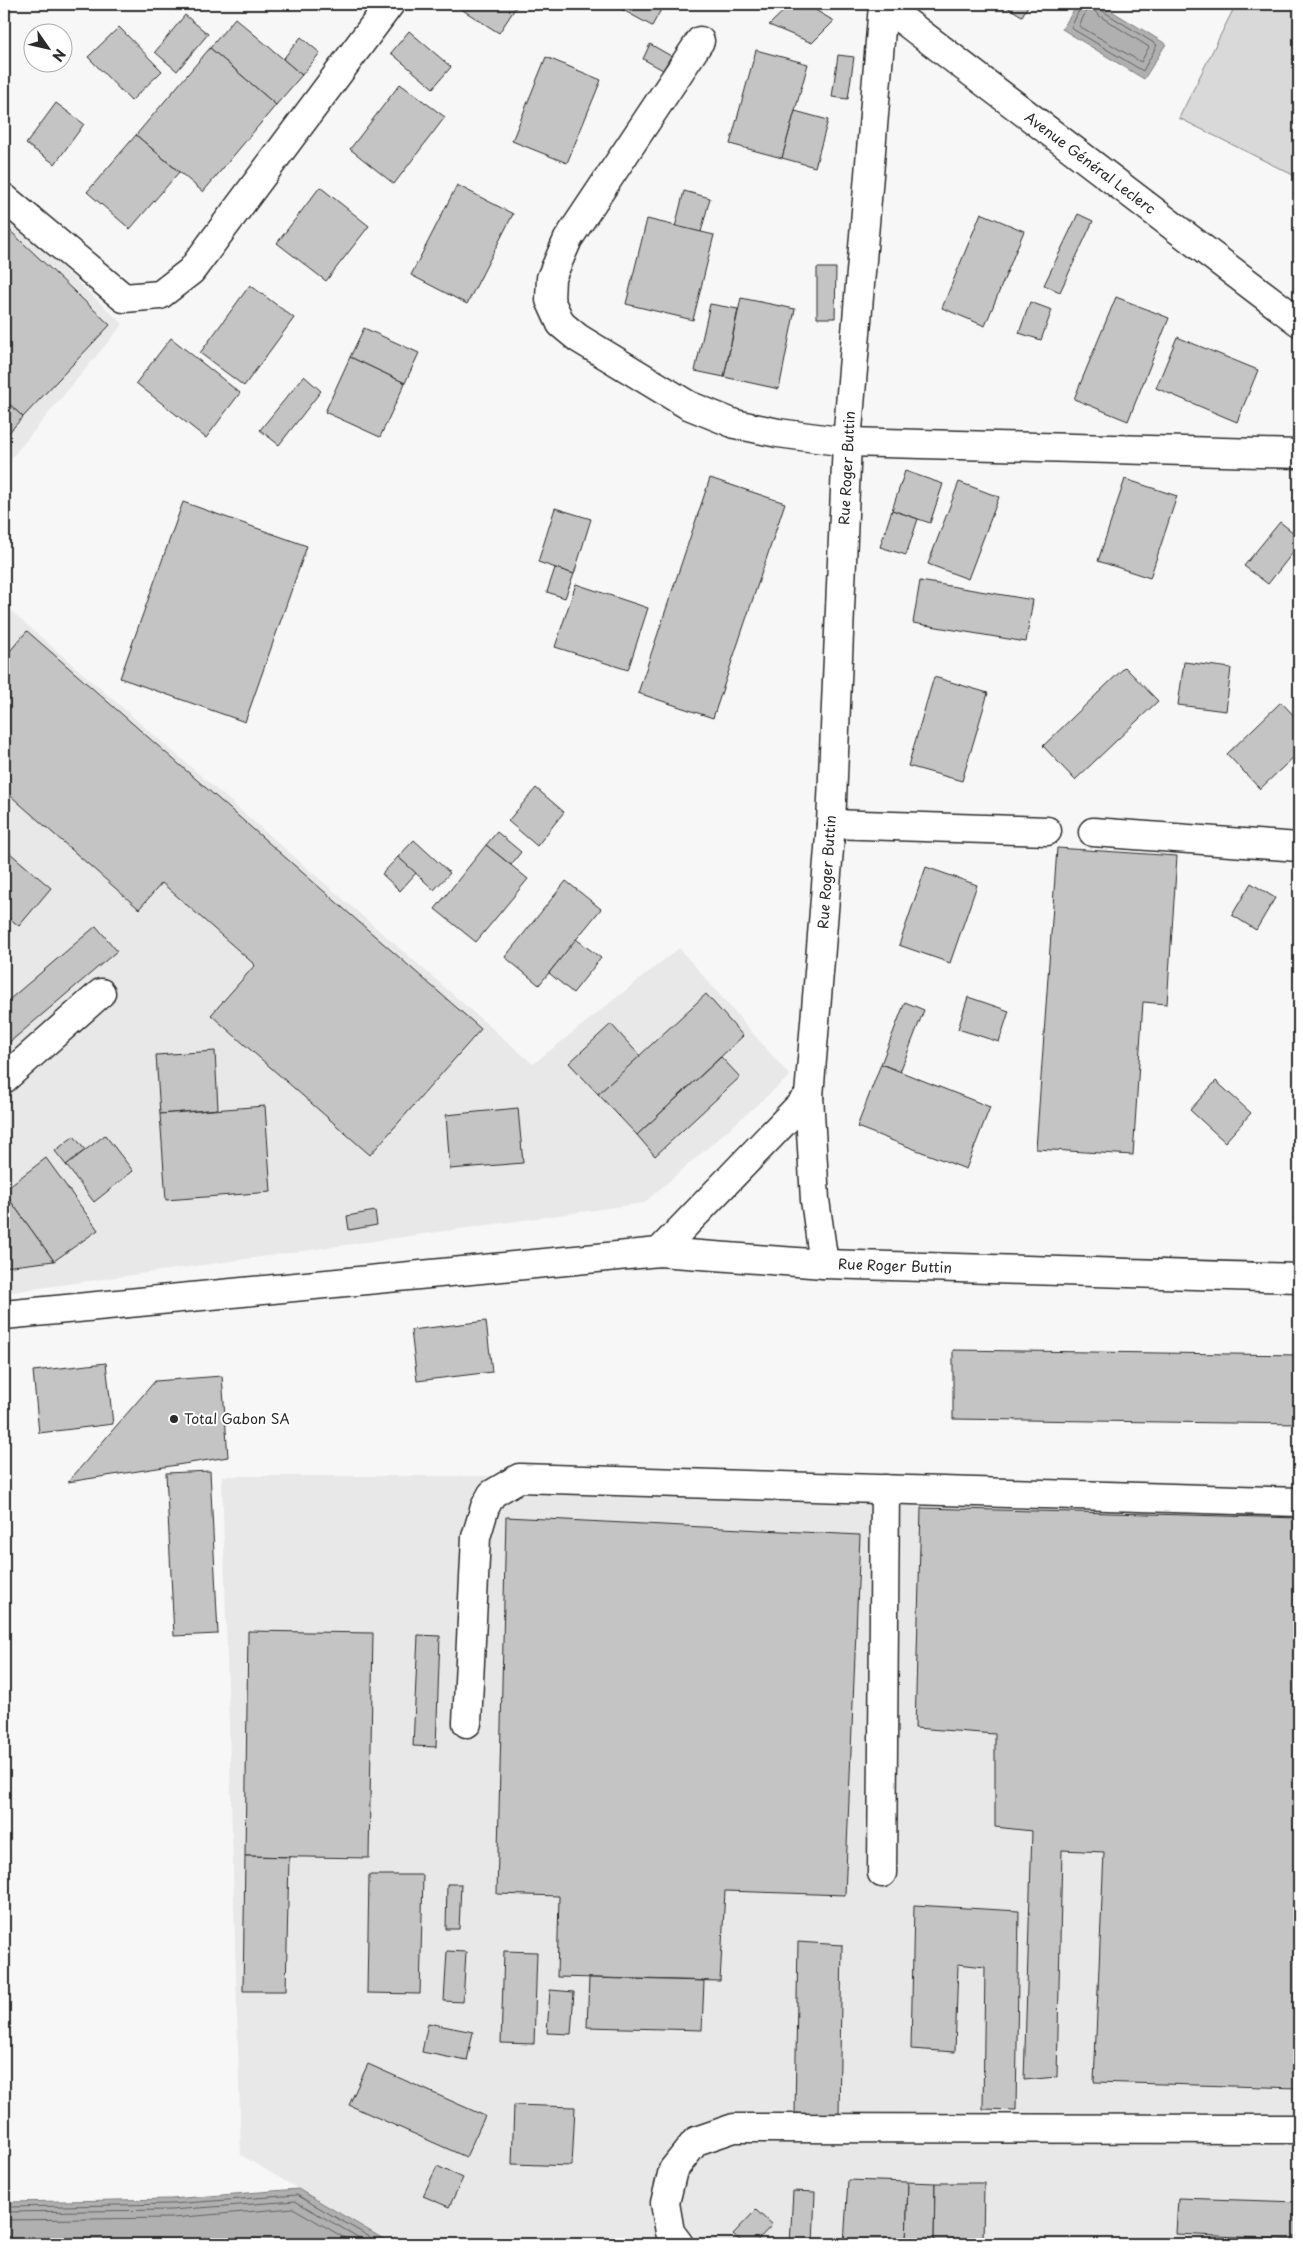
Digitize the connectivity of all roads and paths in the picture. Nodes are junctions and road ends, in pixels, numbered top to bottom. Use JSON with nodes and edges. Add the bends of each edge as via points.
{"nodes":[{"id":1,"x":390,"y":4,"type":"edge"},
{"id":2,"x":882,"y":4,"type":"edge"},
{"id":3,"x":700,"y":41,"type":"dead end"},
{"id":4,"x":4,"y":198,"type":"edge"},
{"id":5,"x":1299,"y":322,"type":"edge"},
{"id":6,"x":847,"y":442,"type":"junction"},
{"id":7,"x":1299,"y":454,"type":"edge"},
{"id":8,"x":832,"y":824,"type":"junction"},
{"id":9,"x":1047,"y":831,"type":"dead end"},
{"id":10,"x":1093,"y":832,"type":"dead end"},
{"id":11,"x":1299,"y":847,"type":"edge"},
{"id":12,"x":101,"y":993,"type":"dead end"},
{"id":13,"x":4,"y":1078,"type":"edge"},
{"id":14,"x":809,"y":1096,"type":"junction"},
{"id":15,"x":659,"y":1252,"type":"junction"},
{"id":16,"x":824,"y":1264,"type":"junction"},
{"id":17,"x":1299,"y":1278,"type":"edge"},
{"id":18,"x":4,"y":1315,"type":"edge"},
{"id":19,"x":885,"y":1489,"type":"junction"},
{"id":20,"x":1299,"y":1502,"type":"edge"},
{"id":21,"x":467,"y":1724,"type":"dead end"},
{"id":22,"x":882,"y":1873,"type":"dead end"},
{"id":23,"x":1299,"y":2130,"type":"edge"},
{"id":24,"x":679,"y":2244,"type":"edge"}],
"edges":[{"from":1,"to":4,"type":"street","via":[[191,272],[160,295],[124,298]]},
{"from":2,"to":5,"type":"street","name":"Avenue Général Leclerc"},
{"from":2,"to":6,"type":"street","name":"Rue Roger Buttin"},
{"from":3,"to":6,"type":"street","via":[[568,239],[551,278],[550,300],[561,324],[578,338],[688,405],[736,424]]},
{"from":6,"to":7,"type":"street"},
{"from":6,"to":8,"type":"street","name":"Rue Roger Buttin"},
{"from":8,"to":9,"type":"street"},
{"from":8,"to":14,"type":"street","name":"Rue Roger Buttin"},
{"from":10,"to":11,"type":"street"},
{"from":12,"to":13,"type":"street"},
{"from":14,"to":15,"type":"street"},
{"from":14,"to":16,"type":"street","name":"Rue Roger Buttin","via":[[815,1200]]},
{"from":15,"to":16,"type":"street"},
{"from":15,"to":18,"type":"street"},
{"from":16,"to":17,"type":"street","name":"Rue Roger Buttin"},
{"from":19,"to":20,"type":"street"},
{"from":19,"to":21,"type":"street","via":[[519,1478],[492,1494],[476,1537]]},
{"from":19,"to":22,"type":"street"},
{"from":23,"to":24,"type":"street","via":[[734,2128],[696,2141],[673,2170],[665,2203],[670,2232]]}]}
